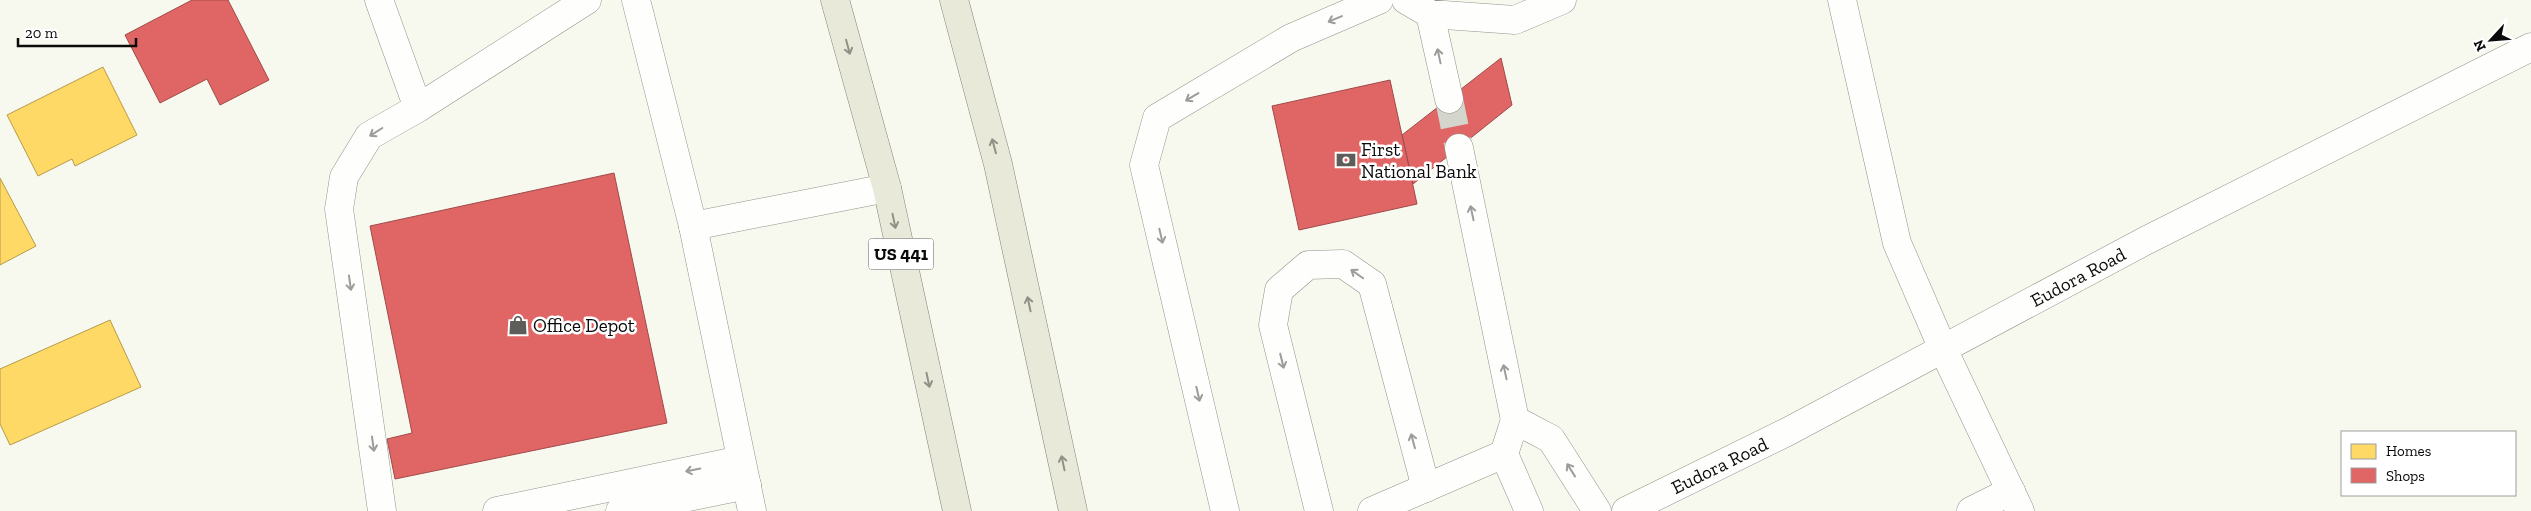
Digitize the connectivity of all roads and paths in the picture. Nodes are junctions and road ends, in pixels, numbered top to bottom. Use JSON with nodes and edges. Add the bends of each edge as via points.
{"nodes":[{"id":1,"x":379,"y":0,"type":"edge"},
{"id":2,"x":587,"y":0,"type":"edge"},
{"id":3,"x":636,"y":0,"type":"edge"},
{"id":4,"x":835,"y":0,"type":"edge"},
{"id":5,"x":954,"y":0,"type":"edge"},
{"id":6,"x":1380,"y":0,"type":"edge"},
{"id":7,"x":1406,"y":0,"type":"edge"},
{"id":8,"x":1562,"y":0,"type":"edge"},
{"id":9,"x":1842,"y":0,"type":"edge"},
{"id":10,"x":1430,"y":14,"type":"junction"},
{"id":11,"x":2531,"y":47,"type":"edge"},
{"id":12,"x":1448,"y":99,"type":"tunnel mouth"},
{"id":13,"x":418,"y":108,"type":"junction"},
{"id":14,"x":1459,"y":148,"type":"tunnel mouth"},
{"id":15,"x":887,"y":188,"type":"junction"},
{"id":16,"x":693,"y":226,"type":"junction"},
{"id":17,"x":1943,"y":349,"type":"junction"},
{"id":18,"x":1515,"y":420,"type":"junction"},
{"id":19,"x":1504,"y":454,"type":"junction"},
{"id":20,"x":744,"y":473,"type":"junction"},
{"id":21,"x":1426,"y":488,"type":"junction"},
{"id":22,"x":2015,"y":501,"type":"edge"},
{"id":23,"x":382,"y":511,"type":"edge"},
{"id":24,"x":497,"y":511,"type":"edge"},
{"id":25,"x":620,"y":511,"type":"edge"},
{"id":26,"x":752,"y":511,"type":"edge"},
{"id":27,"x":957,"y":511,"type":"edge"},
{"id":28,"x":1073,"y":511,"type":"edge"},
{"id":29,"x":1225,"y":511,"type":"edge"},
{"id":30,"x":1318,"y":511,"type":"edge"},
{"id":31,"x":1372,"y":511,"type":"edge"},
{"id":32,"x":1529,"y":511,"type":"edge"},
{"id":33,"x":1597,"y":511,"type":"edge"},
{"id":34,"x":1626,"y":511,"type":"edge"},
{"id":35,"x":1971,"y":511,"type":"edge"}],
"edges":[{"from":1,"to":13,"type":"street"},
{"from":2,"to":13,"type":"street"},
{"from":3,"to":16,"type":"street"},
{"from":4,"to":15,"type":"main road","number":"US 441","one_way":true},
{"from":28,"to":5,"type":"main road","one_way":true,"via":[[998,164]]},
{"from":6,"to":29,"type":"street","one_way":true,"via":[[1291,38],[1157,118],[1144,165]]},
{"from":7,"to":10,"type":"street"},
{"from":8,"to":10,"type":"street","via":[[1515,20]]},
{"from":9,"to":17,"type":"street","via":[[1897,243]]},
{"from":12,"to":10,"type":"street","one_way":true},
{"from":11,"to":17,"type":"street","name":"Eudora Road","via":[[2146,241]]},
{"from":13,"to":23,"type":"street","one_way":true,"via":[[369,136],[344,177],[339,209]]},
{"from":18,"to":14,"type":"street","one_way":true},
{"from":15,"to":16,"type":"street"},
{"from":15,"to":27,"type":"main road","number":"US 441","one_way":true},
{"from":16,"to":20,"type":"street"},
{"from":17,"to":22,"type":"street"},
{"from":17,"to":34,"type":"street","name":"Eudora Road","via":[[1787,432]]},
{"from":18,"to":19,"type":"street"},
{"from":33,"to":18,"type":"street","one_way":true,"via":[[1551,439]]},
{"from":19,"to":21,"type":"street"},
{"from":19,"to":32,"type":"street"},
{"from":20,"to":24,"type":"street","one_way":true},
{"from":20,"to":25,"type":"street"},
{"from":20,"to":26,"type":"street"},
{"from":21,"to":30,"type":"street","one_way":true,"via":[[1372,284],[1343,264],[1308,266],[1279,290],[1273,325]]},
{"from":21,"to":31,"type":"street"},
{"from":22,"to":35,"type":"street"}]}
